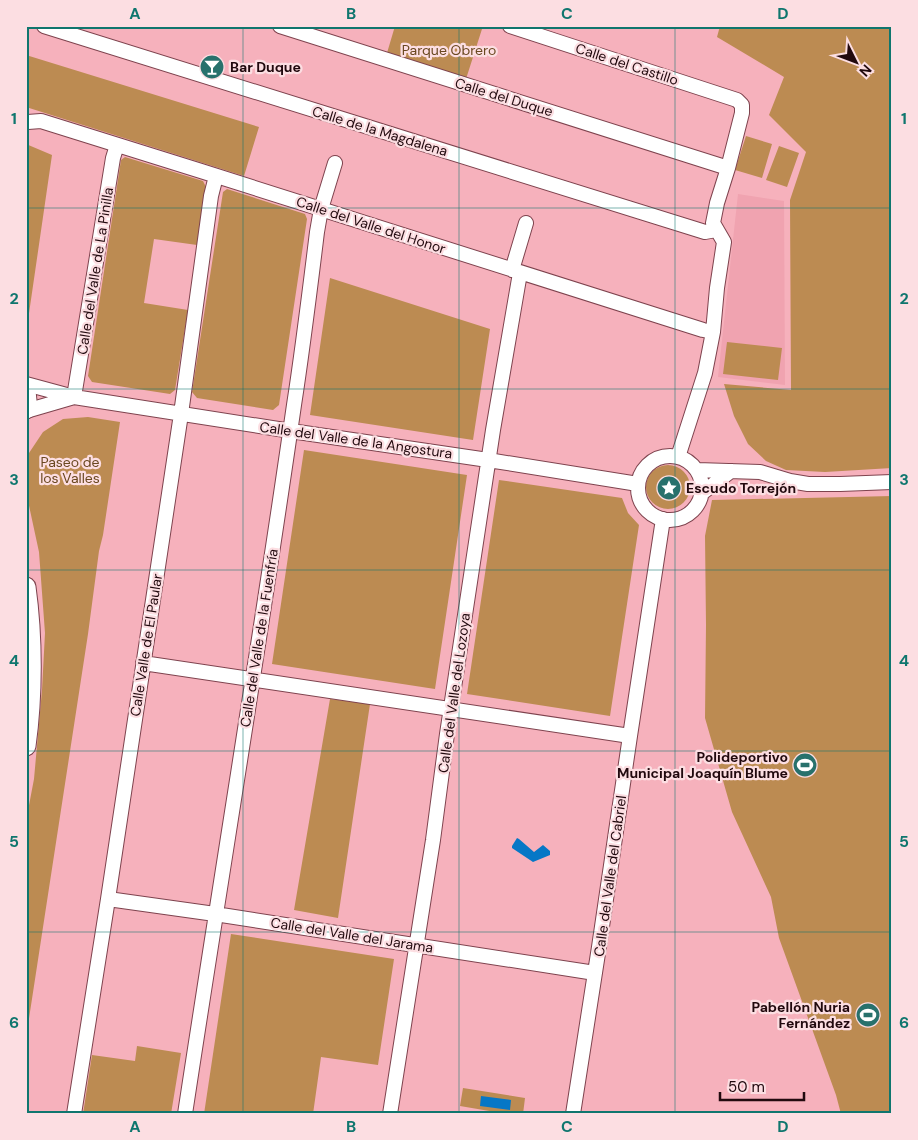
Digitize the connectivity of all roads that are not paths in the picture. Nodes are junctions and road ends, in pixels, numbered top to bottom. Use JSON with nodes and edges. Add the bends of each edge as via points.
{"nodes":[{"id":1,"x":44,"y":26,"type":"edge"},
{"id":2,"x":280,"y":26,"type":"edge"},
{"id":3,"x":510,"y":26,"type":"edge"},
{"id":4,"x":28,"y":122,"type":"dead end"},
{"id":5,"x":117,"y":145,"type":"junction"},
{"id":6,"x":335,"y":163,"type":"dead end"},
{"id":7,"x":728,"y":168,"type":"junction"},
{"id":8,"x":216,"y":176,"type":"junction"},
{"id":9,"x":322,"y":210,"type":"junction"},
{"id":10,"x":526,"y":223,"type":"dead end"},
{"id":11,"x":716,"y":230,"type":"junction"},
{"id":12,"x":516,"y":272,"type":"junction"},
{"id":13,"x":713,"y":332,"type":"junction"},
{"id":14,"x":26,"y":384,"type":"edge"},
{"id":15,"x":26,"y":391,"type":"edge"},
{"id":16,"x":74,"y":397,"type":"junction"},
{"id":17,"x":26,"y":410,"type":"edge"},
{"id":18,"x":181,"y":414,"type":"junction"},
{"id":19,"x":291,"y":431,"type":"junction"},
{"id":20,"x":678,"y":457,"type":"junction"},
{"id":21,"x":488,"y":460,"type":"junction"},
{"id":22,"x":697,"y":470,"type":"junction"},
{"id":23,"x":731,"y":471,"type":"junction"},
{"id":24,"x":892,"y":482,"type":"edge"},
{"id":25,"x":638,"y":484,"type":"junction"},
{"id":26,"x":702,"y":493,"type":"junction"},
{"id":27,"x":663,"y":520,"type":"junction"},
{"id":28,"x":26,"y":587,"type":"edge"},
{"id":29,"x":143,"y":663,"type":"junction"},
{"id":30,"x":253,"y":679,"type":"junction"},
{"id":31,"x":451,"y":709,"type":"junction"},
{"id":32,"x":630,"y":736,"type":"junction"},
{"id":33,"x":26,"y":746,"type":"edge"},
{"id":34,"x":108,"y":899,"type":"junction"},
{"id":35,"x":215,"y":914,"type":"junction"},
{"id":36,"x":416,"y":946,"type":"junction"},
{"id":37,"x":595,"y":973,"type":"junction"},
{"id":38,"x":74,"y":1114,"type":"edge"},
{"id":39,"x":185,"y":1114,"type":"edge"},
{"id":40,"x":390,"y":1114,"type":"edge"},
{"id":41,"x":573,"y":1114,"type":"edge"}],
"edges":[{"from":1,"to":11,"type":"street","name":"Calle de la Magdalena","via":[[705,232]]},
{"from":2,"to":7,"type":"street","name":"Calle del Duque"},
{"from":3,"to":7,"type":"street","name":"Calle del Castillo","via":[[736,100],[742,105],[742,113]]},
{"from":4,"to":5,"type":"street","name":"Calle del Valle del Honor","via":[[41,121]]},
{"from":5,"to":8,"type":"street","name":"Calle del Valle del Honor"},
{"from":5,"to":16,"type":"street","name":"Calle del Valle de La Pinilla"},
{"from":6,"to":9,"type":"street","name":"Calle del Valle de la Fuenfría"},
{"from":7,"to":11,"type":"street","via":[[713,223]]},
{"from":8,"to":9,"type":"street","name":"Calle del Valle del Honor"},
{"from":8,"to":18,"type":"street","name":"Calle Valle de El Paular"},
{"from":9,"to":12,"type":"street","name":"Calle del Valle del Honor"},
{"from":9,"to":19,"type":"street","name":"Calle del Valle de la Fuenfría"},
{"from":10,"to":12,"type":"street","name":"Calle del Valle del Lozoya"},
{"from":11,"to":13,"type":"street","via":[[724,242]]},
{"from":12,"to":13,"type":"street","name":"Calle del Valle del Honor"},
{"from":12,"to":21,"type":"street","name":"Calle del Valle del Lozoya"},
{"from":13,"to":20,"type":"street","via":[[705,373]]},
{"from":14,"to":16,"type":"street","name":"Calle del Valle de la Angostura"},
{"from":15,"to":17,"type":"main road"},
{"from":16,"to":17,"type":"street","name":"Calle del Valle de la Angostura"},
{"from":16,"to":18,"type":"street","name":"Calle del Valle de la Angostura"},
{"from":18,"to":19,"type":"street","name":"Calle del Valle de la Angostura"},
{"from":18,"to":29,"type":"street","name":"Calle Valle de El Paular"},
{"from":19,"to":21,"type":"street","name":"Calle del Valle de la Angostura"},
{"from":19,"to":30,"type":"street","name":"Calle del Valle de la Fuenfría"},
{"from":20,"to":22,"type":"street"},
{"from":20,"to":25,"type":"street","via":[[659,458],[649,464]]},
{"from":21,"to":25,"type":"street","name":"Calle del Valle de la Angostura"},
{"from":21,"to":31,"type":"street","name":"Calle del Valle del Lozoya"},
{"from":22,"to":23,"type":"street"},
{"from":22,"to":26,"type":"street"},
{"from":23,"to":24,"type":"street","via":[[760,472],[808,484]]},
{"from":23,"to":26,"type":"street"},
{"from":25,"to":27,"type":"street","via":[[638,496],[644,508]]},
{"from":26,"to":27,"type":"street","via":[[689,514],[677,520]]},
{"from":27,"to":32,"type":"street","name":"Calle del Valle del Cabriel"},
{"from":28,"to":33,"type":"main road","via":[[31,694]]},
{"from":29,"to":30,"type":"street"},
{"from":29,"to":34,"type":"street","name":"Calle Valle de El Paular"},
{"from":30,"to":31,"type":"street"},
{"from":30,"to":35,"type":"street","name":"Calle del Valle de la Fuenfría"},
{"from":31,"to":32,"type":"street"},
{"from":31,"to":36,"type":"street","name":"Calle del Valle del Lozoya"},
{"from":32,"to":37,"type":"street","name":"Calle del Valle del Cabriel"},
{"from":34,"to":35,"type":"street","name":"Calle del Valle del Jarama"},
{"from":34,"to":38,"type":"street","name":"Calle Valle de El Paular"},
{"from":35,"to":36,"type":"street","name":"Calle del Valle del Jarama"},
{"from":35,"to":39,"type":"street","name":"Calle del Valle de la Fuenfría"},
{"from":36,"to":37,"type":"street","name":"Calle del Valle del Jarama"},
{"from":36,"to":40,"type":"street","name":"Calle del Valle del Lozoya"},
{"from":37,"to":41,"type":"street","name":"Calle del Valle del Cabriel"}]}
